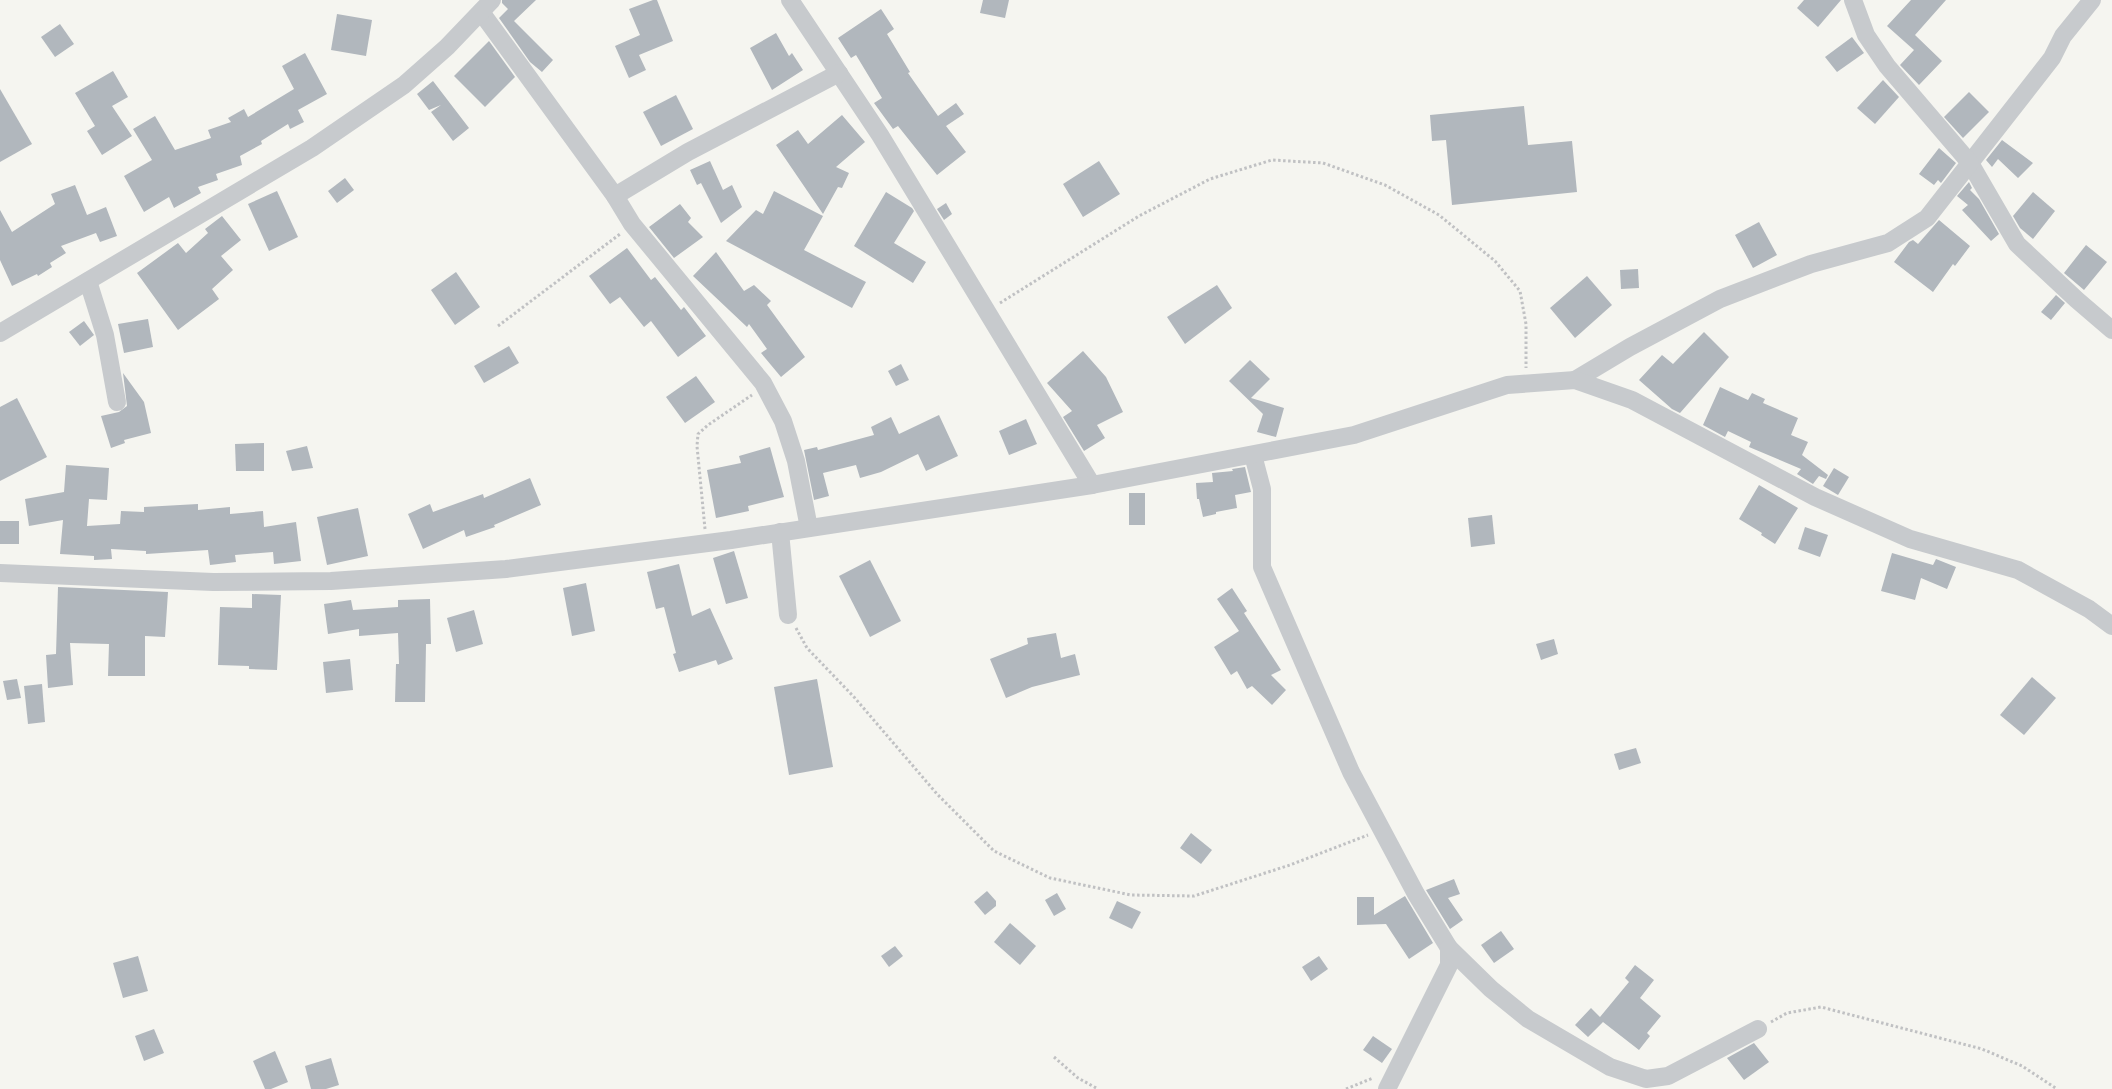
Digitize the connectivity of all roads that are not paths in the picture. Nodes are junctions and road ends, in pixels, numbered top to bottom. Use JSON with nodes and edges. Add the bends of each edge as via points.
{"nodes":[{"id":1,"x":790,"y":0,"type":"edge"},
{"id":2,"x":1853,"y":0,"type":"edge"},
{"id":3,"x":2092,"y":0,"type":"edge"},
{"id":4,"x":486,"y":6,"type":"edge"},
{"id":5,"x":839,"y":73,"type":"junction"},
{"id":6,"x":1970,"y":164,"type":"junction"},
{"id":7,"x":615,"y":196,"type":"junction"},
{"id":8,"x":88,"y":281,"type":"junction"},
{"id":9,"x":2104,"y":314,"type":"edge"},
{"id":10,"x":2112,"y":330,"type":"edge"},
{"id":11,"x":0,"y":333,"type":"edge"},
{"id":12,"x":1575,"y":380,"type":"junction"},
{"id":13,"x":117,"y":402,"type":"dead end"},
{"id":14,"x":1253,"y":456,"type":"junction"},
{"id":15,"x":1092,"y":485,"type":"junction"},
{"id":16,"x":809,"y":528,"type":"junction"},
{"id":17,"x":780,"y":532,"type":"junction"},
{"id":18,"x":0,"y":573,"type":"edge"},
{"id":19,"x":788,"y":615,"type":"road end"},
{"id":20,"x":2112,"y":626,"type":"edge"},
{"id":21,"x":1449,"y":948,"type":"junction"},
{"id":22,"x":1758,"y":1029,"type":"road end"},
{"id":23,"x":1387,"y":1089,"type":"edge"}],
"edges":[{"from":1,"to":5,"type":"street"},
{"from":2,"to":6,"type":"street","via":[[1866,35],[1887,66]]},
{"from":3,"to":6,"type":"street","via":[[2063,36],[2052,58]]},
{"from":4,"to":7,"type":"street"},
{"from":4,"to":8,"type":"street","via":[[412,79],[381,101],[312,148]]},
{"from":5,"to":7,"type":"street","via":[[688,152]]},
{"from":5,"to":15,"type":"street"},
{"from":6,"to":9,"type":"street","via":[[2017,244]]},
{"from":6,"to":12,"type":"street","via":[[1927,218],[1888,243],[1811,264],[1720,299]]},
{"from":7,"to":16,"type":"street","via":[[632,224],[765,386],[783,421],[796,461]]},
{"from":8,"to":11,"type":"street"},
{"from":8,"to":13,"type":"street","via":[[105,335]]},
{"from":9,"to":10,"type":"street"},
{"from":12,"to":14,"type":"street","via":[[1507,385],[1354,435]]},
{"from":12,"to":20,"type":"street","via":[[1632,400],[1814,498],[1910,539],[2018,570],[2089,609]]},
{"from":14,"to":15,"type":"street"},
{"from":14,"to":21,"type":"street","via":[[1262,489],[1262,567],[1351,772],[1416,894]]},
{"from":15,"to":16,"type":"street"},
{"from":16,"to":17,"type":"street"},
{"from":17,"to":18,"type":"street","via":[[506,569],[331,581],[213,582]]},
{"from":17,"to":19,"type":"street"},
{"from":21,"to":22,"type":"street","via":[[1528,1019],[1610,1067],[1646,1079],[1668,1076]]},
{"from":21,"to":23,"type":"street","via":[[1449,965]]}]}
